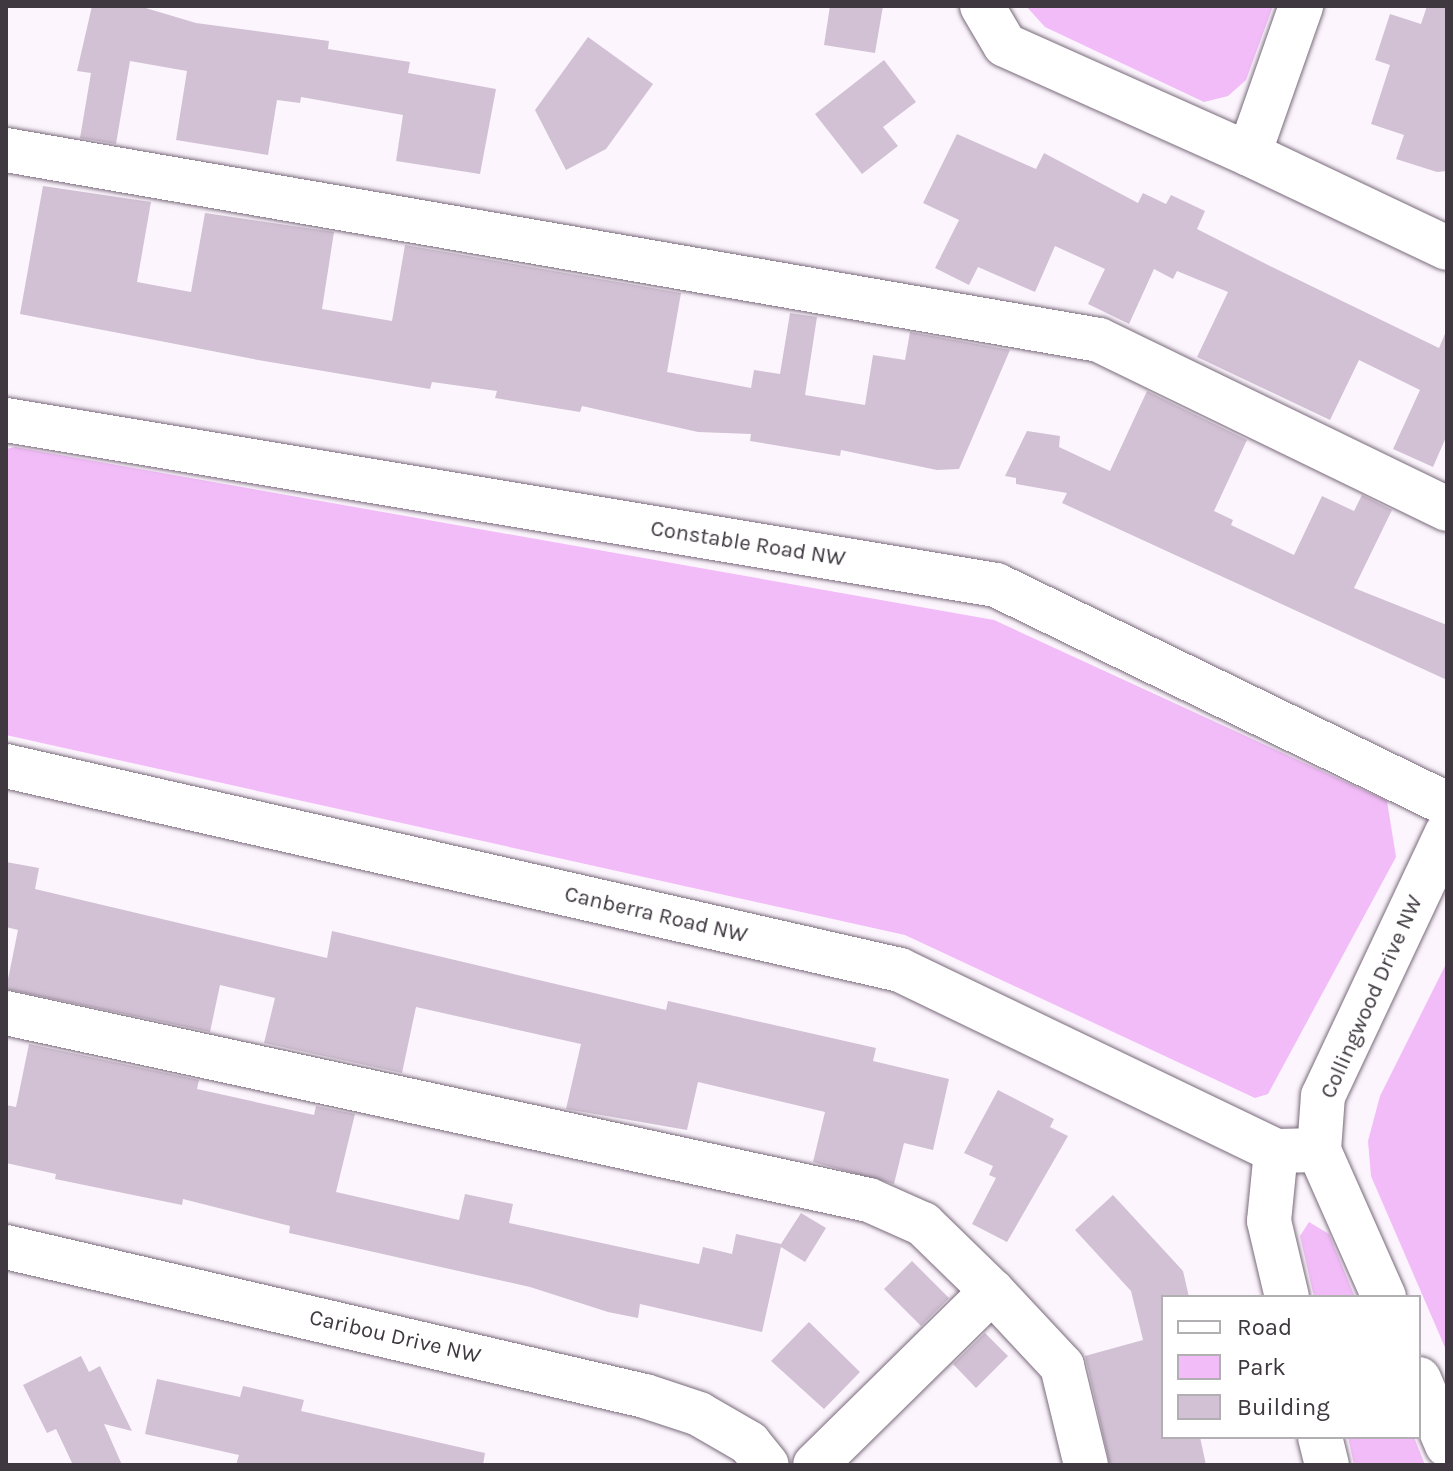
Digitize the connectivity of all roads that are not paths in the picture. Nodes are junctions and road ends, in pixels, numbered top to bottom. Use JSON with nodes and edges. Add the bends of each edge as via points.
{"nodes":[{"id":1,"x":982,"y":6,"type":"edge"},
{"id":2,"x":1301,"y":6,"type":"edge"},
{"id":3,"x":6,"y":150,"type":"edge"},
{"id":4,"x":1249,"y":154,"type":"junction"},
{"id":5,"x":1447,"y":248,"type":"edge"},
{"id":6,"x":6,"y":420,"type":"edge"},
{"id":7,"x":1447,"y":509,"type":"edge"},
{"id":8,"x":6,"y":766,"type":"edge"},
{"id":9,"x":1447,"y":804,"type":"edge"},
{"id":10,"x":1447,"y":833,"type":"edge"},
{"id":11,"x":6,"y":1013,"type":"edge"},
{"id":12,"x":1319,"y":1150,"type":"junction"},
{"id":13,"x":1276,"y":1151,"type":"junction"},
{"id":14,"x":6,"y":1247,"type":"edge"},
{"id":15,"x":992,"y":1291,"type":"junction"},
{"id":16,"x":1287,"y":1295,"type":"edge"},
{"id":17,"x":1383,"y":1295,"type":"edge"},
{"id":18,"x":1421,"y":1384,"type":"edge"},
{"id":19,"x":1320,"y":1439,"type":"edge"},
{"id":20,"x":1447,"y":1445,"type":"edge"},
{"id":21,"x":767,"y":1465,"type":"edge"},
{"id":22,"x":815,"y":1465,"type":"edge"},
{"id":23,"x":1086,"y":1465,"type":"edge"},
{"id":24,"x":1327,"y":1465,"type":"edge"}],
"edges":[{"from":1,"to":4,"type":"street","via":[[1005,45]]},
{"from":2,"to":4,"type":"street"},
{"from":3,"to":7,"type":"street","via":[[1099,340]]},
{"from":4,"to":5,"type":"street"},
{"from":6,"to":9,"type":"street","name":"Constable Road NW","via":[[996,585]]},
{"from":8,"to":13,"type":"street","name":"Canberra Road NW","via":[[900,970]]},
{"from":10,"to":12,"type":"street","name":"Collingwood Drive NW","via":[[1323,1096]]},
{"from":11,"to":15,"type":"street","via":[[869,1200],[923,1224]]},
{"from":12,"to":13,"type":"street","name":"Canberra Road NW"},
{"from":12,"to":17,"type":"street","name":"Collingwood Drive NW"},
{"from":13,"to":16,"type":"street","via":[[1269,1221]]},
{"from":14,"to":21,"type":"street","name":"Caribou Drive NW","via":[[645,1396],[699,1414],[749,1443]]},
{"from":15,"to":22,"type":"street"},
{"from":15,"to":23,"type":"street","via":[[1062,1366]]},
{"from":18,"to":20,"type":"street"},
{"from":19,"to":24,"type":"street"}]}
